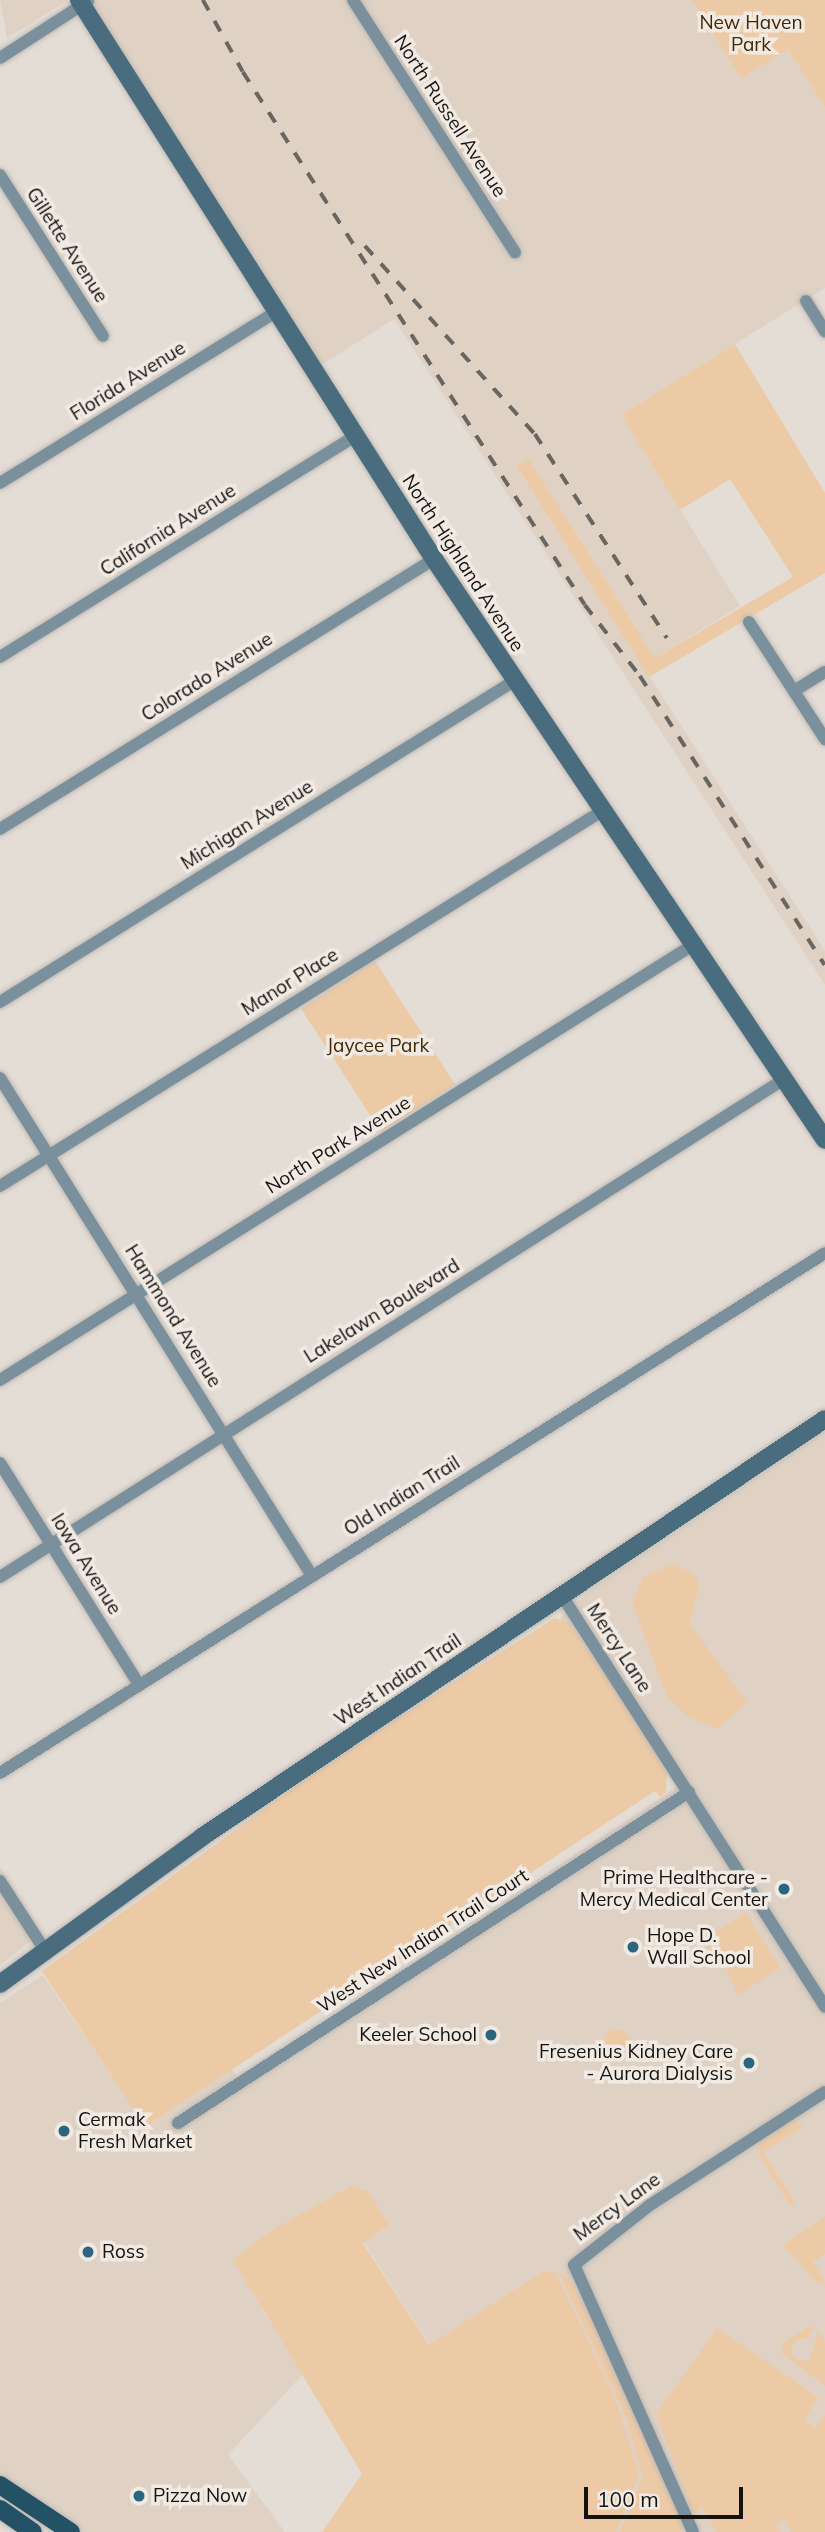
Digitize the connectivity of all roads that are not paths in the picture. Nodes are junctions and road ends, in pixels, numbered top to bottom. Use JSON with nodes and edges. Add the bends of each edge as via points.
{"nodes":[{"id":1,"x":353,"y":0,"type":"edge"},
{"id":2,"x":83,"y":2,"type":"edge"},
{"id":3,"x":0,"y":58,"type":"edge"},
{"id":4,"x":0,"y":176,"type":"edge"},
{"id":5,"x":515,"y":252,"type":"dead end"},
{"id":6,"x":806,"y":300,"type":"dead end"},
{"id":7,"x":277,"y":311,"type":"junction"},
{"id":8,"x":825,"y":331,"type":"edge"},
{"id":9,"x":103,"y":335,"type":"dead end"},
{"id":10,"x":356,"y":435,"type":"junction"},
{"id":11,"x":0,"y":483,"type":"edge"},
{"id":12,"x":434,"y":559,"type":"junction"},
{"id":13,"x":749,"y":622,"type":"dead end"},
{"id":14,"x":0,"y":657,"type":"edge"},
{"id":15,"x":825,"y":671,"type":"edge"},
{"id":16,"x":514,"y":681,"type":"junction"},
{"id":17,"x":794,"y":691,"type":"junction"},
{"id":18,"x":825,"y":740,"type":"edge"},
{"id":19,"x":602,"y":811,"type":"junction"},
{"id":20,"x":0,"y":828,"type":"edge"},
{"id":21,"x":696,"y":943,"type":"junction"},
{"id":22,"x":0,"y":1002,"type":"edge"},
{"id":23,"x":0,"y":1078,"type":"edge"},
{"id":24,"x":786,"y":1078,"type":"junction"},
{"id":25,"x":825,"y":1140,"type":"edge"},
{"id":26,"x":49,"y":1154,"type":"junction"},
{"id":27,"x":0,"y":1186,"type":"edge"},
{"id":28,"x":825,"y":1252,"type":"edge"},
{"id":29,"x":136,"y":1294,"type":"junction"},
{"id":30,"x":0,"y":1380,"type":"edge"},
{"id":31,"x":825,"y":1419,"type":"edge"},
{"id":32,"x":224,"y":1434,"type":"junction"},
{"id":33,"x":0,"y":1463,"type":"edge"},
{"id":34,"x":51,"y":1544,"type":"junction"},
{"id":35,"x":312,"y":1576,"type":"junction"},
{"id":36,"x":0,"y":1577,"type":"edge"},
{"id":37,"x":561,"y":1594,"type":"junction"},
{"id":38,"x":139,"y":1685,"type":"junction"},
{"id":39,"x":0,"y":1773,"type":"edge"},
{"id":40,"x":689,"y":1792,"type":"junction"},
{"id":41,"x":0,"y":1881,"type":"edge"},
{"id":42,"x":44,"y":1950,"type":"junction"},
{"id":43,"x":0,"y":1984,"type":"edge"},
{"id":44,"x":825,"y":2007,"type":"edge"},
{"id":45,"x":825,"y":2092,"type":"edge"},
{"id":46,"x":178,"y":2123,"type":"dead end"},
{"id":47,"x":0,"y":2485,"type":"edge"},
{"id":48,"x":0,"y":2510,"type":"edge"},
{"id":49,"x":33,"y":2532,"type":"edge"},
{"id":50,"x":71,"y":2532,"type":"edge"},
{"id":51,"x":693,"y":2532,"type":"edge"}],
"edges":[{"from":1,"to":5,"type":"street","name":"North Russell Avenue"},
{"from":2,"to":3,"type":"street"},
{"from":2,"to":7,"type":"street","name":"North Highland Avenue"},
{"from":4,"to":9,"type":"street","name":"Gillette Avenue"},
{"from":6,"to":8,"type":"street"},
{"from":7,"to":10,"type":"street","name":"North Highland Avenue"},
{"from":7,"to":11,"type":"street","name":"Florida Avenue"},
{"from":10,"to":12,"type":"street","name":"North Highland Avenue"},
{"from":10,"to":14,"type":"street","name":"California Avenue"},
{"from":12,"to":16,"type":"street","name":"North Highland Avenue"},
{"from":12,"to":20,"type":"street","name":"Colorado Avenue"},
{"from":13,"to":17,"type":"street"},
{"from":15,"to":17,"type":"street"},
{"from":16,"to":19,"type":"street","name":"North Highland Avenue"},
{"from":16,"to":22,"type":"street","name":"Michigan Avenue"},
{"from":17,"to":18,"type":"street"},
{"from":19,"to":21,"type":"street","name":"North Highland Avenue"},
{"from":19,"to":26,"type":"street","name":"Manor Place"},
{"from":21,"to":24,"type":"street","name":"North Highland Avenue"},
{"from":21,"to":29,"type":"street","name":"North Park Avenue"},
{"from":23,"to":26,"type":"street","name":"Hammond Avenue"},
{"from":24,"to":25,"type":"street","name":"North Highland Avenue"},
{"from":24,"to":32,"type":"street","name":"Lakelawn Boulevard"},
{"from":26,"to":27,"type":"street","name":"Manor Place"},
{"from":26,"to":29,"type":"street","name":"Hammond Avenue"},
{"from":28,"to":35,"type":"street","name":"Old Indian Trail"},
{"from":29,"to":30,"type":"street","name":"North Park Avenue"},
{"from":29,"to":32,"type":"street","name":"Hammond Avenue"},
{"from":31,"to":37,"type":"street","name":"West Indian Trail"},
{"from":32,"to":34,"type":"street","name":"Lakelawn Boulevard"},
{"from":32,"to":35,"type":"street","name":"Hammond Avenue"},
{"from":33,"to":34,"type":"street","name":"Iowa Avenue"},
{"from":34,"to":36,"type":"street","name":"Lakelawn Boulevard"},
{"from":34,"to":38,"type":"street","name":"Iowa Avenue"},
{"from":35,"to":38,"type":"street","name":"Old Indian Trail"},
{"from":37,"to":40,"type":"street","name":"Mercy Lane"},
{"from":37,"to":42,"type":"street","name":"West Indian Trail"},
{"from":38,"to":39,"type":"street","name":"Old Indian Trail"},
{"from":40,"to":44,"type":"street","name":"Mercy Lane"},
{"from":40,"to":46,"type":"street","name":"West New Indian Trail Court"},
{"from":41,"to":42,"type":"street"},
{"from":42,"to":43,"type":"street","name":"West Indian Trail"},
{"from":45,"to":51,"type":"street","name":"Mercy Lane","via":[[650,2205],[574,2265]]},
{"from":47,"to":50,"type":"main road"},
{"from":48,"to":49,"type":"main road"}]}
